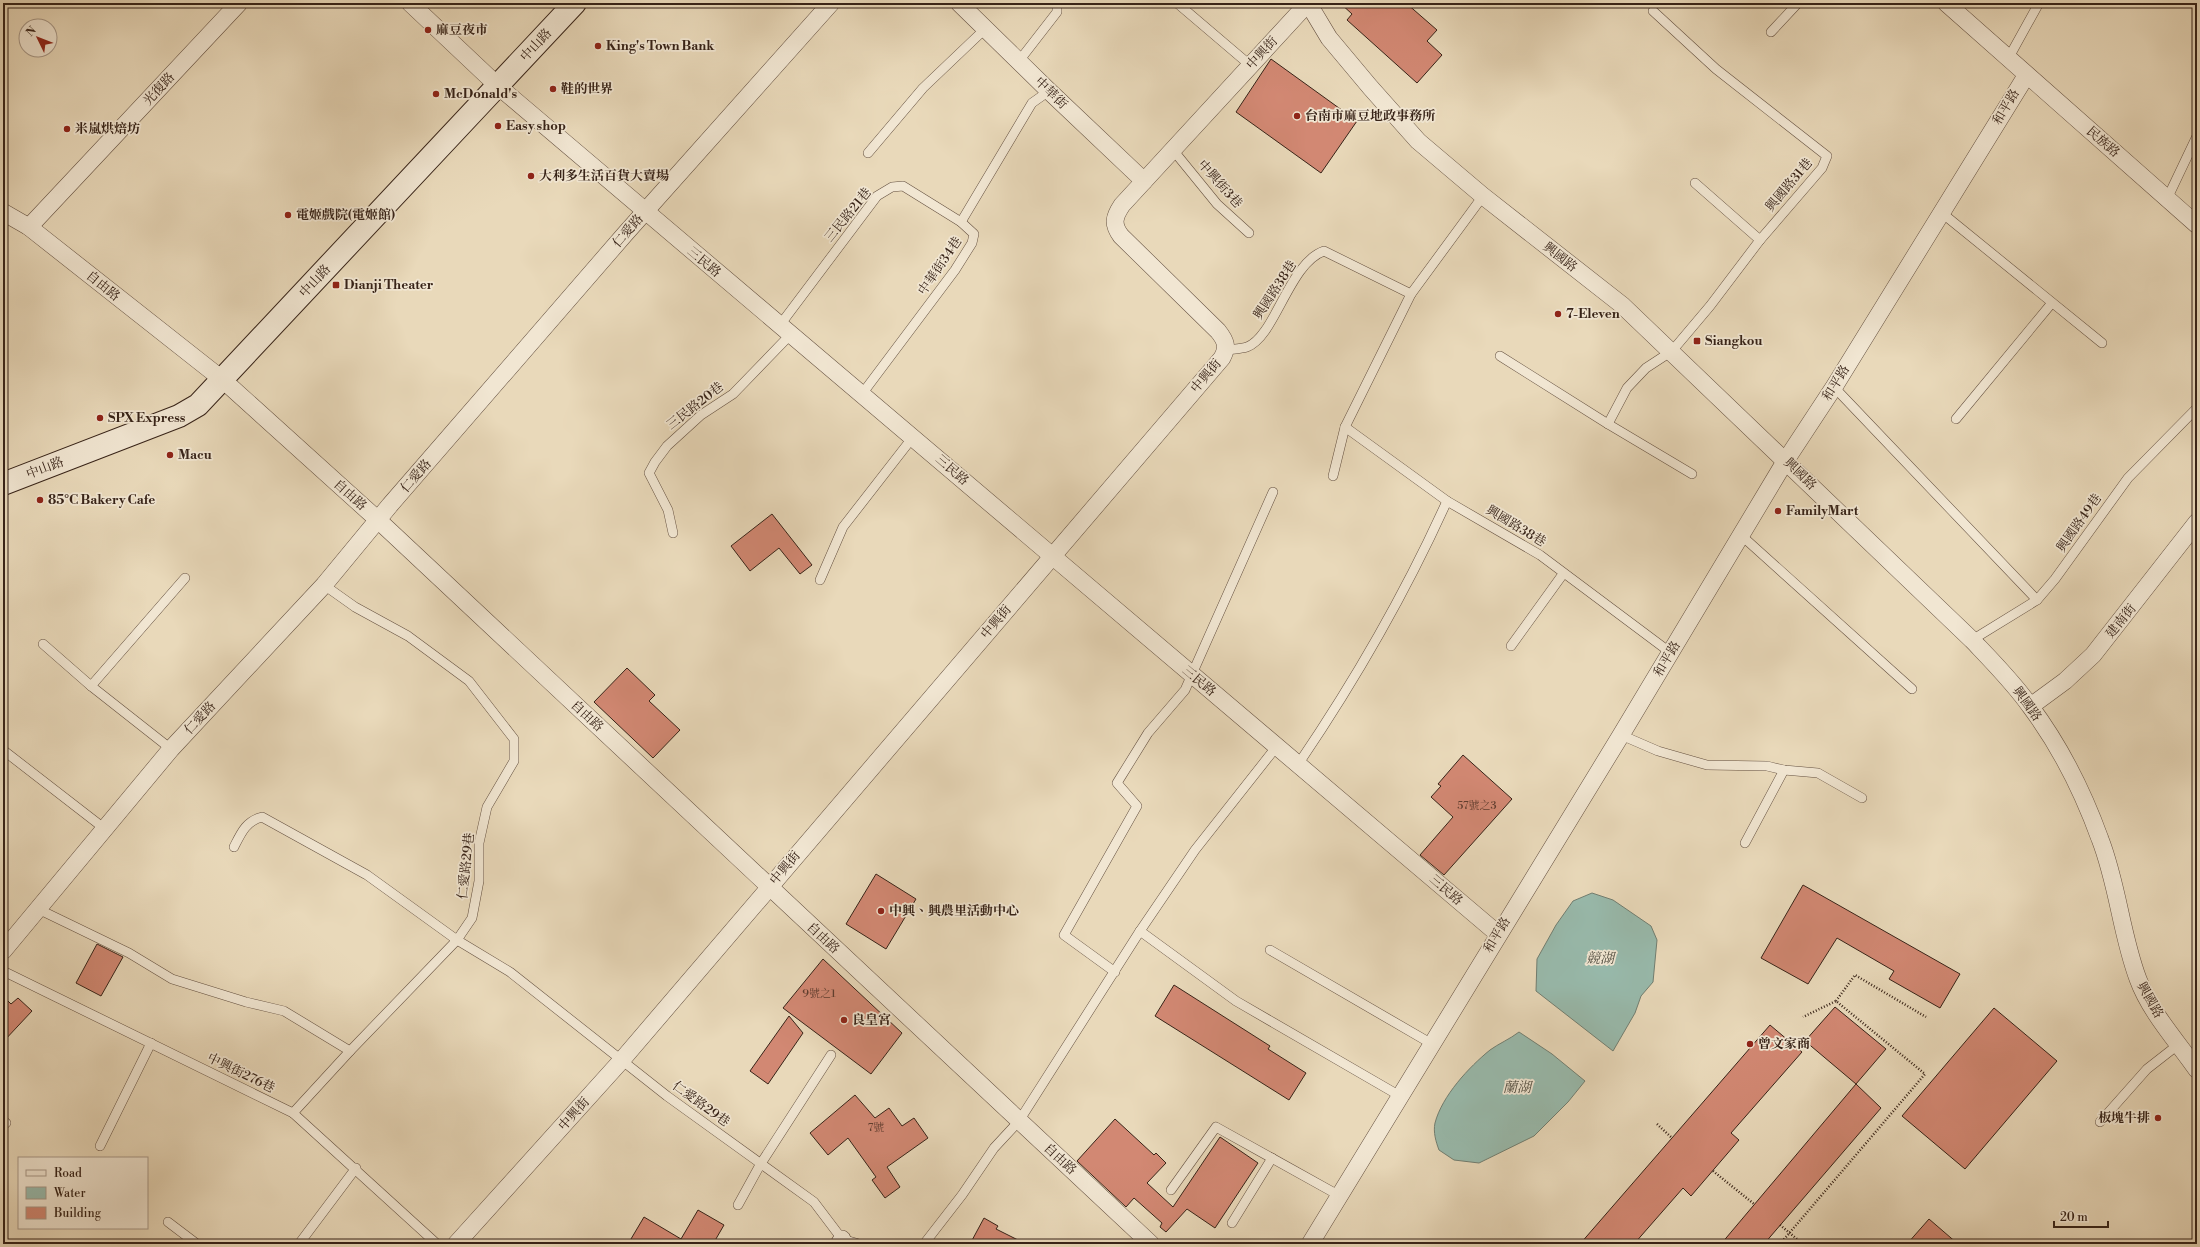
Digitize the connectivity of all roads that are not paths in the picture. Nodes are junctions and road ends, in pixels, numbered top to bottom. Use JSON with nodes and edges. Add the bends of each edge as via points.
{"nodes":[{"id":1,"x":239,"y":3,"type":"edge"},
{"id":2,"x":410,"y":3,"type":"edge"},
{"id":3,"x":575,"y":3,"type":"edge"},
{"id":4,"x":831,"y":3,"type":"edge"},
{"id":5,"x":959,"y":3,"type":"edge"},
{"id":6,"x":1057,"y":3,"type":"edge"},
{"id":7,"x":1177,"y":3,"type":"edge"},
{"id":8,"x":1308,"y":3,"type":"edge"},
{"id":9,"x":1798,"y":3,"type":"edge"},
{"id":10,"x":1946,"y":3,"type":"edge"},
{"id":11,"x":2039,"y":3,"type":"edge"},
{"id":12,"x":1653,"y":11,"type":"dead end"},
{"id":13,"x":986,"y":28,"type":"junction"},
{"id":14,"x":1770,"y":32,"type":"dead end"},
{"id":15,"x":2008,"y":59,"type":"junction"},
{"id":16,"x":1019,"y":61,"type":"junction"},
{"id":17,"x":1251,"y":66,"type":"junction"},
{"id":18,"x":2026,"y":76,"type":"junction"},
{"id":19,"x":498,"y":86,"type":"junction"},
{"id":20,"x":1049,"y":91,"type":"junction"},
{"id":21,"x":2197,"y":136,"type":"edge"},
{"id":22,"x":1173,"y":150,"type":"junction"},
{"id":23,"x":868,"y":153,"type":"dead end"},
{"id":24,"x":1144,"y":181,"type":"junction"},
{"id":25,"x":1695,"y":183,"type":"dead end"},
{"id":26,"x":1483,"y":196,"type":"junction"},
{"id":27,"x":2167,"y":199,"type":"junction"},
{"id":28,"x":645,"y":211,"type":"junction"},
{"id":29,"x":3,"y":212,"type":"edge"},
{"id":30,"x":1942,"y":213,"type":"junction"},
{"id":31,"x":961,"y":222,"type":"junction"},
{"id":32,"x":2197,"y":225,"type":"edge"},
{"id":33,"x":30,"y":227,"type":"junction"},
{"id":34,"x":1249,"y":233,"type":"dead end"},
{"id":35,"x":1760,"y":240,"type":"junction"},
{"id":36,"x":1411,"y":294,"type":"junction"},
{"id":37,"x":2051,"y":304,"type":"junction"},
{"id":38,"x":785,"y":330,"type":"junction"},
{"id":39,"x":2102,"y":343,"type":"dead end"},
{"id":40,"x":1226,"y":350,"type":"junction"},
{"id":41,"x":1672,"y":351,"type":"junction"},
{"id":42,"x":1500,"y":356,"type":"dead end"},
{"id":43,"x":223,"y":380,"type":"junction"},
{"id":44,"x":1834,"y":387,"type":"junction"},
{"id":45,"x":862,"y":394,"type":"junction"},
{"id":46,"x":2197,"y":408,"type":"edge"},
{"id":47,"x":1956,"y":418,"type":"dead end"},
{"id":48,"x":1608,"y":424,"type":"junction"},
{"id":49,"x":1345,"y":427,"type":"junction"},
{"id":50,"x":913,"y":437,"type":"junction"},
{"id":51,"x":1786,"y":460,"type":"junction"},
{"id":52,"x":1692,"y":474,"type":"dead end"},
{"id":53,"x":1333,"y":476,"type":"dead end"},
{"id":54,"x":3,"y":484,"type":"edge"},
{"id":55,"x":1273,"y":492,"type":"dead end"},
{"id":56,"x":1447,"y":501,"type":"junction"},
{"id":57,"x":378,"y":520,"type":"junction"},
{"id":58,"x":2197,"y":522,"type":"edge"},
{"id":59,"x":673,"y":533,"type":"dead end"},
{"id":60,"x":1742,"y":536,"type":"junction"},
{"id":61,"x":1051,"y":556,"type":"junction"},
{"id":62,"x":1563,"y":574,"type":"junction"},
{"id":63,"x":185,"y":578,"type":"dead end"},
{"id":64,"x":820,"y":580,"type":"dead end"},
{"id":65,"x":324,"y":585,"type":"junction"},
{"id":66,"x":2038,"y":600,"type":"junction"},
{"id":67,"x":1972,"y":640,"type":"junction"},
{"id":68,"x":43,"y":644,"type":"dead end"},
{"id":69,"x":1511,"y":646,"type":"dead end"},
{"id":70,"x":1671,"y":653,"type":"junction"},
{"id":71,"x":1191,"y":674,"type":"junction"},
{"id":72,"x":91,"y":686,"type":"junction"},
{"id":73,"x":1912,"y":689,"type":"dead end"},
{"id":74,"x":2030,"y":706,"type":"junction"},
{"id":75,"x":1621,"y":735,"type":"junction"},
{"id":76,"x":1277,"y":746,"type":"junction"},
{"id":77,"x":171,"y":749,"type":"junction"},
{"id":78,"x":3,"y":750,"type":"edge"},
{"id":79,"x":1298,"y":763,"type":"junction"},
{"id":80,"x":1784,"y":770,"type":"junction"},
{"id":81,"x":1862,"y":798,"type":"dead end"},
{"id":82,"x":105,"y":829,"type":"junction"},
{"id":83,"x":1745,"y":843,"type":"dead end"},
{"id":84,"x":234,"y":847,"type":"dead end"},
{"id":85,"x":769,"y":887,"type":"junction"},
{"id":86,"x":38,"y":909,"type":"junction"},
{"id":87,"x":1140,"y":931,"type":"junction"},
{"id":88,"x":1498,"y":934,"type":"junction"},
{"id":89,"x":457,"y":940,"type":"junction"},
{"id":90,"x":1270,"y":950,"type":"dead end"},
{"id":91,"x":3,"y":951,"type":"edge"},
{"id":92,"x":3,"y":971,"type":"edge"},
{"id":93,"x":1115,"y":972,"type":"junction"},
{"id":94,"x":151,"y":1043,"type":"junction"},
{"id":95,"x":1432,"y":1044,"type":"junction"},
{"id":96,"x":2179,"y":1044,"type":"junction"},
{"id":97,"x":350,"y":1051,"type":"junction"},
{"id":98,"x":831,"y":1056,"type":"dead end"},
{"id":99,"x":621,"y":1062,"type":"junction"},
{"id":100,"x":2197,"y":1070,"type":"edge"},
{"id":101,"x":1400,"y":1096,"type":"junction"},
{"id":102,"x":293,"y":1113,"type":"junction"},
{"id":103,"x":1019,"y":1121,"type":"junction"},
{"id":104,"x":2100,"y":1122,"type":"dead end"},
{"id":105,"x":100,"y":1146,"type":"dead end"},
{"id":106,"x":1272,"y":1158,"type":"junction"},
{"id":107,"x":760,"y":1165,"type":"junction"},
{"id":108,"x":356,"y":1168,"type":"junction"},
{"id":109,"x":1171,"y":1190,"type":"dead end"},
{"id":110,"x":1340,"y":1196,"type":"junction"},
{"id":111,"x":738,"y":1205,"type":"dead end"},
{"id":112,"x":168,"y":1222,"type":"dead end"},
{"id":113,"x":1232,"y":1223,"type":"dead end"},
{"id":114,"x":840,"y":1241,"type":"edge"},
{"id":115,"x":197,"y":1244,"type":"edge"},
{"id":116,"x":299,"y":1244,"type":"edge"},
{"id":117,"x":437,"y":1244,"type":"edge"},
{"id":118,"x":456,"y":1244,"type":"edge"},
{"id":119,"x":859,"y":1244,"type":"edge"},
{"id":120,"x":924,"y":1244,"type":"edge"},
{"id":121,"x":1151,"y":1244,"type":"edge"},
{"id":122,"x":1310,"y":1244,"type":"edge"}],
"edges":[{"from":1,"to":33,"type":"street","name":"光復路"},
{"from":2,"to":19,"type":"street","name":"三民路"},
{"from":3,"to":19,"type":"main road","name":"中山路"},
{"from":4,"to":28,"type":"street","name":"仁愛路"},
{"from":5,"to":13,"type":"street","name":"中華街"},
{"from":6,"to":16,"type":"lane","via":[[1057,12]]},
{"from":7,"to":17,"type":"lane"},
{"from":8,"to":17,"type":"street","name":"中興街"},
{"from":8,"to":26,"type":"street","name":"興國路","via":[[1329,38],[1418,141]]},
{"from":9,"to":14,"type":"lane"},
{"from":10,"to":15,"type":"street","name":"民族路"},
{"from":11,"to":15,"type":"lane"},
{"from":12,"to":35,"type":"lane","name":"興國路31巷","via":[[1716,69],[1827,156],[1822,168]]},
{"from":13,"to":16,"type":"street","name":"中華街"},
{"from":13,"to":23,"type":"lane","via":[[923,88]]},
{"from":15,"to":18,"type":"street","name":"民族路"},
{"from":16,"to":20,"type":"street","name":"中華街"},
{"from":17,"to":22,"type":"street","name":"中興街"},
{"from":18,"to":27,"type":"street","name":"民族路"},
{"from":18,"to":30,"type":"street","name":"和平路"},
{"from":19,"to":28,"type":"street","name":"三民路"},
{"from":19,"to":43,"type":"main road","name":"中山路"},
{"from":20,"to":24,"type":"street","name":"中華街"},
{"from":20,"to":31,"type":"lane","name":"中華街34巷","via":[[1032,104]]},
{"from":21,"to":27,"type":"lane"},
{"from":22,"to":24,"type":"street","name":"中興街"},
{"from":22,"to":34,"type":"lane","name":"中興街3巷","via":[[1217,204]]},
{"from":24,"to":40,"type":"street","name":"中興街","via":[[1116,214],[1115,228],[1218,331],[1225,340]]},
{"from":25,"to":35,"type":"lane"},
{"from":26,"to":36,"type":"lane"},
{"from":26,"to":41,"type":"street","name":"興國路","via":[[1605,290]]},
{"from":27,"to":32,"type":"street","name":"民族路"},
{"from":28,"to":38,"type":"street","name":"三民路"},
{"from":28,"to":57,"type":"street","name":"仁愛路"},
{"from":29,"to":33,"type":"street","name":"自由路"},
{"from":30,"to":37,"type":"lane"},
{"from":30,"to":44,"type":"street","name":"和平路"},
{"from":31,"to":38,"type":"lane","name":"三民路21巷","via":[[903,186],[892,187],[877,196]]},
{"from":31,"to":45,"type":"lane","name":"中華街34巷","via":[[974,234],[972,243],[955,270]]},
{"from":33,"to":43,"type":"street","name":"自由路"},
{"from":35,"to":41,"type":"lane","name":"興國路31巷"},
{"from":36,"to":40,"type":"lane","name":"興國路38巷","via":[[1324,251],[1316,254],[1299,272],[1261,337],[1248,347]]},
{"from":36,"to":49,"type":"lane"},
{"from":37,"to":39,"type":"lane"},
{"from":37,"to":47,"type":"lane"},
{"from":38,"to":45,"type":"street","name":"三民路"},
{"from":38,"to":59,"type":"lane","name":"三民路20巷","via":[[733,394],[701,415],[667,446],[654,462],[649,473],[668,510]]},
{"from":40,"to":61,"type":"street","name":"中興街","via":[[1222,358]]},
{"from":41,"to":48,"type":"lane","name":"興國路31巷","via":[[1646,368],[1627,388]]},
{"from":41,"to":51,"type":"street","name":"興國路"},
{"from":42,"to":48,"type":"lane"},
{"from":43,"to":54,"type":"main road","name":"中山路","via":[[198,405],[179,416]]},
{"from":43,"to":57,"type":"street","name":"自由路"},
{"from":44,"to":51,"type":"street","name":"和平路"},
{"from":44,"to":66,"type":"lane"},
{"from":45,"to":50,"type":"street","name":"三民路"},
{"from":46,"to":66,"type":"lane","name":"興國路49巷","via":[[2128,478]]},
{"from":48,"to":52,"type":"lane"},
{"from":49,"to":53,"type":"lane"},
{"from":49,"to":56,"type":"lane","name":"興國路38巷"},
{"from":50,"to":61,"type":"street","name":"三民路"},
{"from":50,"to":64,"type":"lane","via":[[844,527]]},
{"from":51,"to":60,"type":"street","name":"和平路"},
{"from":51,"to":67,"type":"street","name":"興國路"},
{"from":55,"to":71,"type":"lane"},
{"from":56,"to":62,"type":"lane","name":"興國路38巷","via":[[1540,555]]},
{"from":56,"to":79,"type":"lane","via":[[1417,566],[1371,650]]},
{"from":57,"to":65,"type":"street","name":"仁愛路"},
{"from":57,"to":85,"type":"street","name":"自由路"},
{"from":58,"to":74,"type":"street","name":"建南街","via":[[2093,655],[2065,681]]},
{"from":60,"to":70,"type":"street","name":"和平路"},
{"from":60,"to":73,"type":"lane"},
{"from":61,"to":71,"type":"street","name":"三民路"},
{"from":61,"to":85,"type":"street","name":"中興街"},
{"from":62,"to":69,"type":"lane"},
{"from":62,"to":70,"type":"lane","name":"興國路38巷"},
{"from":63,"to":72,"type":"lane"},
{"from":65,"to":77,"type":"street","name":"仁愛路"},
{"from":65,"to":89,"type":"lane","name":"仁愛路29巷","via":[[355,607],[408,636],[469,681],[514,739],[514,761],[487,807],[479,843],[479,881],[472,918]]},
{"from":66,"to":67,"type":"lane","name":"興國路49巷"},
{"from":67,"to":74,"type":"street","name":"興國路"},
{"from":68,"to":72,"type":"lane"},
{"from":70,"to":75,"type":"street","name":"和平路"},
{"from":71,"to":76,"type":"street","name":"三民路"},
{"from":71,"to":93,"type":"lane","via":[[1185,690],[1148,733],[1117,783],[1137,806],[1064,936]]},
{"from":72,"to":77,"type":"lane"},
{"from":74,"to":96,"type":"street","name":"興國路","via":[[2074,778],[2093,820],[2110,869],[2138,980],[2147,1000]]},
{"from":75,"to":80,"type":"lane","via":[[1658,751],[1706,765],[1767,766]]},
{"from":75,"to":88,"type":"street","name":"和平路"},
{"from":76,"to":79,"type":"street","name":"三民路"},
{"from":76,"to":87,"type":"lane","via":[[1195,850]]},
{"from":77,"to":82,"type":"street","name":"仁愛路"},
{"from":78,"to":82,"type":"lane"},
{"from":79,"to":88,"type":"street","name":"三民路"},
{"from":80,"to":81,"type":"lane","via":[[1818,773]]},
{"from":80,"to":83,"type":"lane"},
{"from":82,"to":86,"type":"street","name":"仁愛路"},
{"from":84,"to":89,"type":"lane","via":[[243,828],[253,819],[262,817],[367,875]]},
{"from":85,"to":99,"type":"street","name":"中興街"},
{"from":85,"to":103,"type":"street","name":"自由路"},
{"from":86,"to":91,"type":"street","name":"仁愛路"},
{"from":86,"to":97,"type":"lane","via":[[129,952],[172,979],[284,1011]]},
{"from":87,"to":93,"type":"lane"},
{"from":87,"to":101,"type":"lane","via":[[1236,1001]]},
{"from":88,"to":95,"type":"street","name":"和平路"},
{"from":89,"to":97,"type":"lane"},
{"from":89,"to":99,"type":"lane","name":"仁愛路29巷","via":[[510,972]]},
{"from":90,"to":95,"type":"lane"},
{"from":92,"to":94,"type":"lane","name":"中興街276巷"},
{"from":93,"to":103,"type":"lane"},
{"from":94,"to":102,"type":"lane","name":"中興街276巷"},
{"from":94,"to":105,"type":"lane"},
{"from":95,"to":101,"type":"street","name":"和平路"},
{"from":96,"to":100,"type":"street","name":"興國路"},
{"from":96,"to":104,"type":"lane","via":[[2147,1069]]},
{"from":97,"to":102,"type":"lane"},
{"from":98,"to":107,"type":"lane"},
{"from":99,"to":107,"type":"lane","name":"仁愛路29巷"},
{"from":99,"to":118,"type":"street","name":"中興街"},
{"from":101,"to":110,"type":"street","name":"和平路"},
{"from":102,"to":108,"type":"lane","name":"中興街276巷"},
{"from":103,"to":120,"type":"lane","via":[[994,1148]]},
{"from":103,"to":121,"type":"street","name":"自由路"},
{"from":106,"to":109,"type":"lane","via":[[1216,1127]]},
{"from":106,"to":110,"type":"lane"},
{"from":106,"to":113,"type":"lane"},
{"from":107,"to":111,"type":"lane"},
{"from":107,"to":114,"type":"lane","name":"仁愛路29巷","via":[[814,1202]]},
{"from":108,"to":116,"type":"lane"},
{"from":108,"to":117,"type":"lane","name":"中興街276巷"},
{"from":110,"to":122,"type":"street","name":"和平路"},
{"from":112,"to":115,"type":"lane"},
{"from":114,"to":119,"type":"lane","name":"仁愛路29巷"}]}
